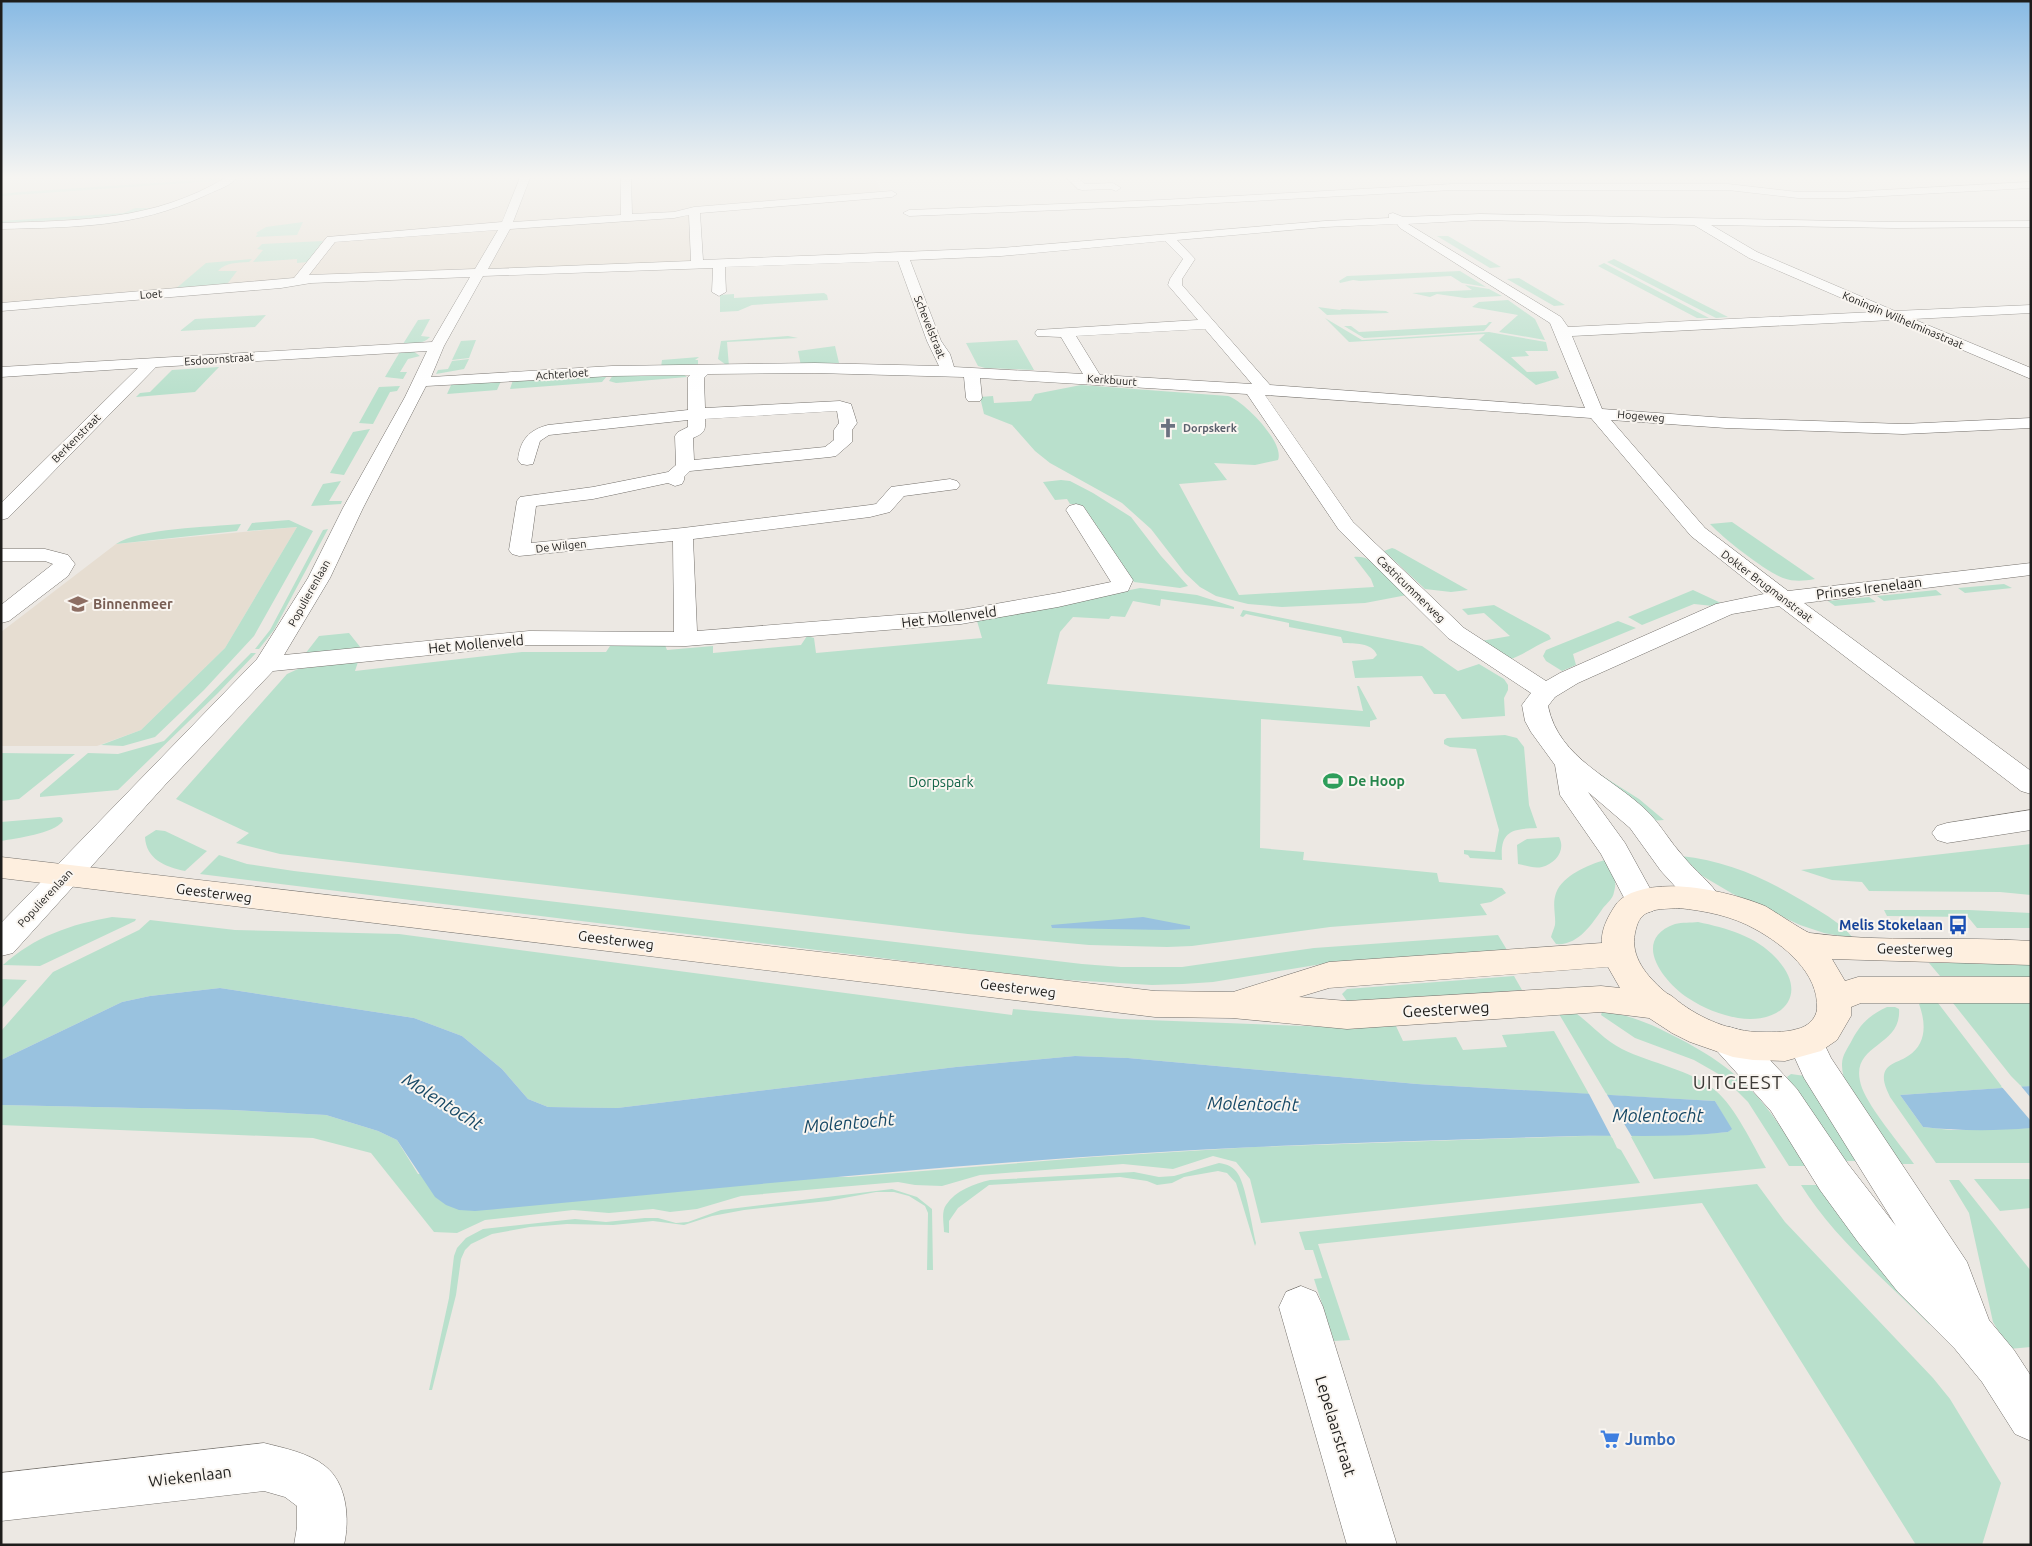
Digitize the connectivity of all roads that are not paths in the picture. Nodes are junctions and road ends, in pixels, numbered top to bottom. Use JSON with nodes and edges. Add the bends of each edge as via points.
{"nodes":[{"id":1,"x":322,"y":250,"type":"edge"},
{"id":2,"x":491,"y":250,"type":"edge"},
{"id":3,"x":696,"y":250,"type":"edge"},
{"id":4,"x":921,"y":250,"type":"edge"},
{"id":5,"x":1023,"y":250,"type":"edge"},
{"id":6,"x":1180,"y":250,"type":"edge"},
{"id":7,"x":1443,"y":250,"type":"edge"},
{"id":8,"x":1745,"y":250,"type":"edge"},
{"id":9,"x":902,"y":256,"type":"junction"},
{"id":10,"x":922,"y":256,"type":"junction"},
{"id":11,"x":719,"y":263,"type":"junction"},
{"id":12,"x":697,"y":264,"type":"junction"},
{"id":13,"x":478,"y":272,"type":"junction"},
{"id":14,"x":300,"y":279,"type":"junction"},
{"id":15,"x":720,"y":292,"type":"dead end"},
{"id":16,"x":1,"y":307,"type":"edge"},
{"id":17,"x":2031,"y":309,"type":"edge"},
{"id":18,"x":1895,"y":317,"type":"junction"},
{"id":19,"x":1209,"y":324,"type":"junction"},
{"id":20,"x":1066,"y":332,"type":"junction"},
{"id":21,"x":1563,"y":332,"type":"junction"},
{"id":22,"x":1042,"y":333,"type":"dead end"},
{"id":23,"x":437,"y":346,"type":"junction"},
{"id":24,"x":152,"y":363,"type":"junction"},
{"id":25,"x":704,"y":370,"type":"junction"},
{"id":26,"x":948,"y":370,"type":"junction"},
{"id":27,"x":1,"y":372,"type":"edge"},
{"id":28,"x":971,"y":372,"type":"junction"},
{"id":29,"x":2031,"y":374,"type":"edge"},
{"id":30,"x":1094,"y":379,"type":"junction"},
{"id":31,"x":420,"y":382,"type":"junction"},
{"id":32,"x":1259,"y":389,"type":"junction"},
{"id":33,"x":974,"y":398,"type":"dead end"},
{"id":34,"x":1595,"y":412,"type":"junction"},
{"id":35,"x":697,"y":414,"type":"junction"},
{"id":36,"x":2031,"y":423,"type":"edge"},
{"id":37,"x":527,"y":460,"type":"dead end"},
{"id":38,"x":678,"y":476,"type":"junction"},
{"id":39,"x":950,"y":485,"type":"dead end"},
{"id":40,"x":1076,"y":510,"type":"dead end"},
{"id":41,"x":1,"y":514,"type":"edge"},
{"id":42,"x":683,"y":534,"type":"junction"},
{"id":43,"x":1,"y":555,"type":"edge"},
{"id":44,"x":2031,"y":569,"type":"edge"},
{"id":45,"x":1784,"y":598,"type":"junction"},
{"id":46,"x":1,"y":616,"type":"edge"},
{"id":47,"x":686,"y":639,"type":"junction"},
{"id":48,"x":266,"y":664,"type":"junction"},
{"id":49,"x":1546,"y":692,"type":"junction"},
{"id":50,"x":1568,"y":764,"type":"junction"},
{"id":51,"x":2031,"y":785,"type":"edge"},
{"id":52,"x":2031,"y":820,"type":"edge"},
{"id":53,"x":1946,"y":833,"type":"dead end"},
{"id":54,"x":1,"y":867,"type":"edge"},
{"id":55,"x":66,"y":876,"type":"junction"},
{"id":56,"x":1705,"y":899,"type":"junction"},
{"id":57,"x":1642,"y":903,"type":"junction"},
{"id":58,"x":1,"y":944,"type":"edge"},
{"id":59,"x":1799,"y":944,"type":"junction"},
{"id":60,"x":2031,"y":953,"type":"edge"},
{"id":61,"x":1618,"y":954,"type":"junction"},
{"id":62,"x":2031,"y":990,"type":"edge"},
{"id":63,"x":1836,"y":1000,"type":"junction"},
{"id":64,"x":1232,"y":1005,"type":"junction"},
{"id":65,"x":1661,"y":1006,"type":"junction"},
{"id":66,"x":1730,"y":1041,"type":"junction"},
{"id":67,"x":1806,"y":1043,"type":"junction"},
{"id":68,"x":1301,"y":1307,"type":"dead end"},
{"id":69,"x":1971,"y":1333,"type":"junction"},
{"id":70,"x":2031,"y":1418,"type":"edge"},
{"id":71,"x":1,"y":1497,"type":"edge"},
{"id":72,"x":319,"y":1545,"type":"edge"},
{"id":73,"x":1372,"y":1545,"type":"edge"}],
"edges":[{"from":1,"to":14,"type":"street"},
{"from":2,"to":13,"type":"street","name":"Populierenlaan"},
{"from":3,"to":12,"type":"street"},
{"from":4,"to":10,"type":"street"},
{"from":5,"to":10,"type":"street","name":"Loet"},
{"from":6,"to":19,"type":"street","name":"Castricummerweg","via":[[1189,259],[1175,285]]},
{"from":7,"to":21,"type":"street","name":"Dokter Brugmanstraat","via":[[1556,320]]},
{"from":8,"to":18,"type":"street","name":"Koningin Wilhelminastraat"},
{"from":9,"to":10,"type":"street","name":"Loet"},
{"from":9,"to":11,"type":"street","name":"Loet"},
{"from":9,"to":26,"type":"street","name":"Schevelstraat","via":[[934,342]]},
{"from":11,"to":12,"type":"street","name":"Loet"},
{"from":11,"to":15,"type":"street"},
{"from":12,"to":13,"type":"street","name":"Loet"},
{"from":13,"to":14,"type":"street","name":"Loet"},
{"from":13,"to":23,"type":"street","name":"Populierenlaan"},
{"from":14,"to":16,"type":"street","name":"Loet","via":[[281,284]]},
{"from":17,"to":18,"type":"street"},
{"from":18,"to":21,"type":"street"},
{"from":18,"to":29,"type":"street","name":"Koningin Wilhelminastraat"},
{"from":19,"to":20,"type":"street"},
{"from":19,"to":32,"type":"street","name":"Castricummerweg"},
{"from":20,"to":22,"type":"street"},
{"from":20,"to":30,"type":"street"},
{"from":21,"to":34,"type":"street","name":"Dokter Brugmanstraat"},
{"from":23,"to":24,"type":"street","name":"Esdoornstraat"},
{"from":23,"to":31,"type":"street","name":"Populierenlaan"},
{"from":24,"to":27,"type":"street","name":"Esdoornstraat"},
{"from":24,"to":41,"type":"street","name":"Berkenstraat"},
{"from":25,"to":26,"type":"street","name":"Achterloet"},
{"from":25,"to":31,"type":"street","name":"Achterloet"},
{"from":25,"to":35,"type":"street","via":[[696,377]]},
{"from":26,"to":28,"type":"street","name":"Kerkbuurt"},
{"from":28,"to":30,"type":"street","name":"Kerkbuurt"},
{"from":28,"to":33,"type":"street"},
{"from":30,"to":32,"type":"street","name":"Kerkbuurt"},
{"from":31,"to":48,"type":"street","name":"Populierenlaan","via":[[352,508],[319,578]]},
{"from":32,"to":34,"type":"street","name":"Hogeweg"},
{"from":32,"to":49,"type":"street","name":"Castricummerweg","via":[[1346,526],[1456,633]]},
{"from":34,"to":36,"type":"street","name":"Hogeweg","via":[[1834,428]]},
{"from":34,"to":45,"type":"street","name":"Dokter Brugmanstraat","via":[[1698,532]]},
{"from":35,"to":37,"type":"street","name":"De Wilgen","via":[[539,432],[528,451]]},
{"from":35,"to":38,"type":"street","via":[[697,430],[684,436]]},
{"from":35,"to":38,"type":"street","name":"De Wilgen","via":[[840,406],[845,408],[848,423],[843,430],[842,442],[830,452]]},
{"from":38,"to":42,"type":"street","name":"De Wilgen","via":[[594,493],[527,501],[519,550]]},
{"from":39,"to":42,"type":"street","via":[[898,491],[884,508],[870,511]]},
{"from":40,"to":47,"type":"street","name":"Het Mollenveld","via":[[1122,580],[1120,586],[961,617]]},
{"from":42,"to":47,"type":"street"},
{"from":43,"to":46,"type":"street","via":[[45,556],[61,559],[64,564],[60,571]]},
{"from":44,"to":45,"type":"street","name":"Prinses Irenelaan"},
{"from":45,"to":49,"type":"street","name":"Prinses Irenelaan","via":[[1724,609],[1574,676]]},
{"from":45,"to":51,"type":"street","name":"Dokter Brugmanstraat"},
{"from":47,"to":48,"type":"street","name":"Het Mollenveld","via":[[529,638]]},
{"from":48,"to":55,"type":"street","name":"Populierenlaan"},
{"from":49,"to":50,"type":"street","via":[[1535,705],[1538,721]]},
{"from":50,"to":56,"type":"street","via":[[1640,821],[1672,864]]},
{"from":50,"to":57,"type":"street","via":[[1574,795],[1614,850]]},
{"from":52,"to":53,"type":"street"},
{"from":54,"to":55,"type":"main road","name":"Geesterweg"},
{"from":55,"to":58,"type":"street","name":"Populierenlaan"},
{"from":55,"to":64,"type":"main road","name":"Geesterweg","via":[[1155,1004]]},
{"from":56,"to":57,"type":"main road","via":[[1679,897]]},
{"from":56,"to":59,"type":"main road","via":[[1735,907],[1764,920]]},
{"from":57,"to":61,"type":"main road","via":[[1623,919],[1617,935]]},
{"from":59,"to":60,"type":"main road","name":"Geesterweg","via":[[1828,948],[1987,949]]},
{"from":59,"to":63,"type":"main road","via":[[1813,956],[1829,978]]},
{"from":61,"to":64,"type":"main road","name":"Geesterweg","via":[[1329,975]]},
{"from":61,"to":65,"type":"main road","via":[[1628,974]]},
{"from":62,"to":63,"type":"main road","via":[[1858,990]]},
{"from":63,"to":67,"type":"main road","via":[[1834,1019],[1822,1035]]},
{"from":64,"to":65,"type":"main road","name":"Geesterweg","via":[[1347,1015],[1601,999]]},
{"from":65,"to":66,"type":"main road","via":[[1674,1017]]},
{"from":66,"to":67,"type":"main road","via":[[1773,1048]]},
{"from":66,"to":69,"type":"street","via":[[1784,1100],[1872,1228],[1913,1276]]},
{"from":67,"to":69,"type":"street","via":[[1816,1067],[1952,1277]]},
{"from":68,"to":73,"type":"street","name":"Lepelaarstraat"},
{"from":69,"to":70,"type":"street","via":[[1998,1366]]},
{"from":71,"to":72,"type":"street","name":"Wiekenlaan","via":[[264,1467],[294,1474],[316,1488],[323,1508]]}]}
